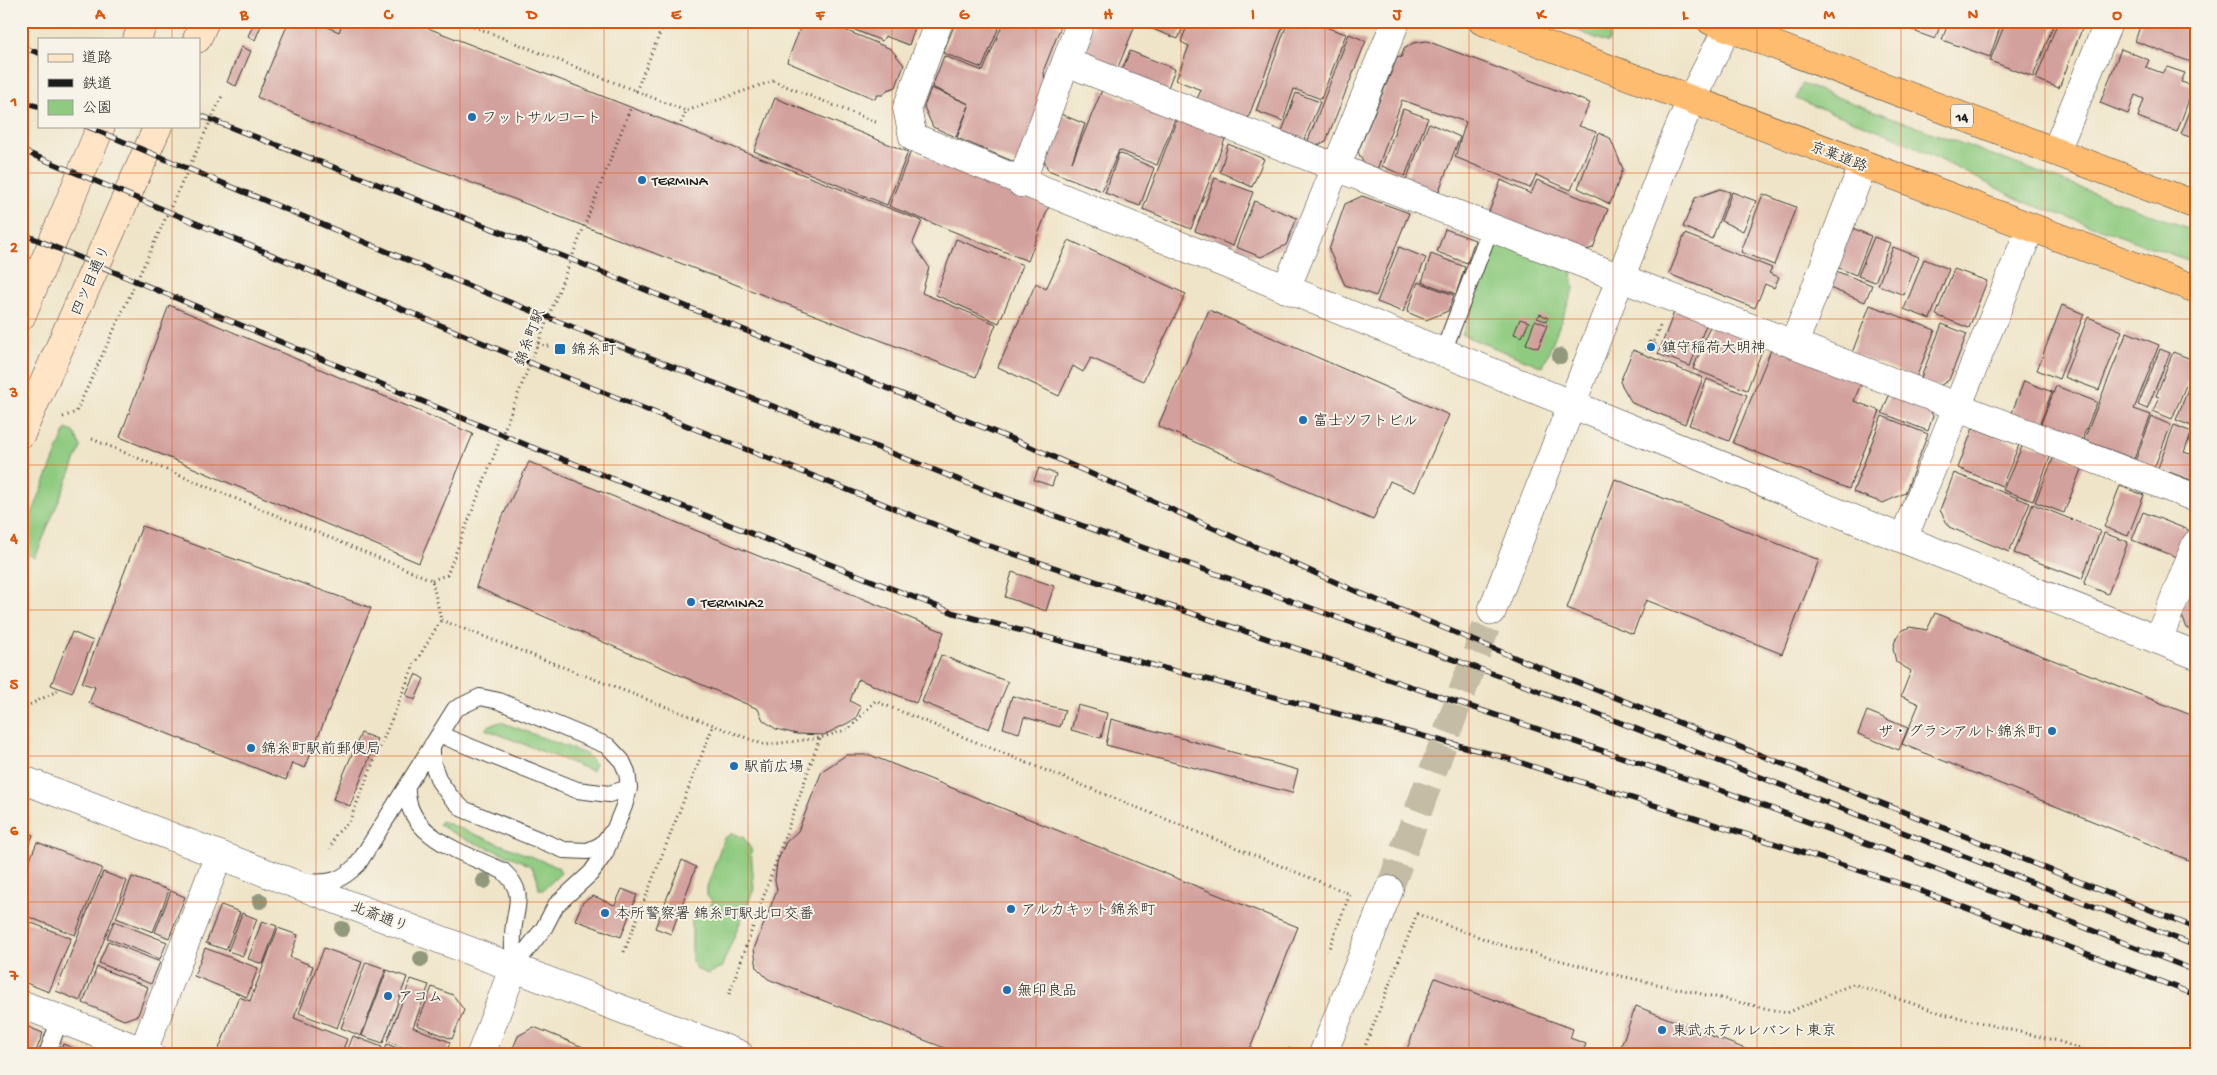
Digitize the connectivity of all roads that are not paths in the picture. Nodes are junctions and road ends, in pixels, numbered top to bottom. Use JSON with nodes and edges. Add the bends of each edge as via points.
{"nodes":[{"id":1,"x":144,"y":21,"type":"edge"},
{"id":2,"x":205,"y":21,"type":"edge"},
{"id":3,"x":939,"y":21,"type":"edge"},
{"id":4,"x":1081,"y":21,"type":"edge"},
{"id":5,"x":1396,"y":21,"type":"edge"},
{"id":6,"x":1482,"y":21,"type":"edge"},
{"id":7,"x":2109,"y":21,"type":"edge"},
{"id":8,"x":1723,"y":23,"type":"edge"},
{"id":9,"x":137,"y":38,"type":"edge"},
{"id":10,"x":197,"y":38,"type":"edge"},
{"id":11,"x":1066,"y":62,"type":"junction"},
{"id":12,"x":1691,"y":100,"type":"junction"},
{"id":13,"x":99,"y":128,"type":"edge"},
{"id":14,"x":157,"y":128,"type":"edge"},
{"id":15,"x":2056,"y":151,"type":"junction"},
{"id":16,"x":1863,"y":165,"type":"junction"},
{"id":17,"x":1336,"y":167,"type":"junction"},
{"id":18,"x":1021,"y":183,"type":"junction"},
{"id":19,"x":2196,"y":205,"type":"edge"},
{"id":20,"x":1491,"y":227,"type":"junction"},
{"id":21,"x":2030,"y":228,"type":"junction"},
{"id":22,"x":1620,"y":278,"type":"junction"},
{"id":23,"x":1286,"y":289,"type":"junction"},
{"id":24,"x":2196,"y":290,"type":"edge"},
{"id":25,"x":21,"y":317,"type":"edge"},
{"id":26,"x":1794,"y":344,"type":"junction"},
{"id":27,"x":1443,"y":352,"type":"junction"},
{"id":28,"x":1572,"y":404,"type":"junction"},
{"id":29,"x":1958,"y":408,"type":"junction"},
{"id":30,"x":22,"y":431,"type":"edge"},
{"id":31,"x":2196,"y":498,"type":"edge"},
{"id":32,"x":1903,"y":539,"type":"junction"},
{"id":33,"x":2196,"y":544,"type":"edge"},
{"id":34,"x":1492,"y":611,"type":"tunnel mouth"},
{"id":35,"x":2158,"y":640,"type":"junction"},
{"id":36,"x":2196,"y":655,"type":"edge"},
{"id":37,"x":436,"y":739,"type":"junction"},
{"id":38,"x":21,"y":779,"type":"edge"},
{"id":39,"x":406,"y":786,"type":"junction"},
{"id":40,"x":629,"y":788,"type":"junction"},
{"id":41,"x":617,"y":826,"type":"junction"},
{"id":42,"x":219,"y":855,"type":"junction"},
{"id":43,"x":290,"y":881,"type":"junction"},
{"id":44,"x":1389,"y":890,"type":"tunnel mouth"},
{"id":45,"x":514,"y":966,"type":"junction"},
{"id":46,"x":21,"y":1004,"type":"edge"},
{"id":47,"x":60,"y":1019,"type":"junction"},
{"id":48,"x":145,"y":1053,"type":"edge"},
{"id":49,"x":47,"y":1054,"type":"edge"},
{"id":50,"x":481,"y":1054,"type":"edge"},
{"id":51,"x":739,"y":1054,"type":"edge"},
{"id":52,"x":1324,"y":1054,"type":"edge"}],
"edges":[{"from":1,"to":9,"type":"main road"},
{"from":2,"to":10,"type":"main road"},
{"from":3,"to":18,"type":"street","via":[[907,108],[913,137]]},
{"from":4,"to":11,"type":"street"},
{"from":5,"to":17,"type":"street"},
{"from":6,"to":12,"type":"highway","name":"京葉道路"},
{"from":7,"to":15,"type":"street"},
{"from":8,"to":12,"type":"street"},
{"from":8,"to":15,"type":"highway","number":"14"},
{"from":11,"to":17,"type":"street"},
{"from":11,"to":18,"type":"street"},
{"from":12,"to":16,"type":"highway","name":"京葉道路"},
{"from":12,"to":22,"type":"street"},
{"from":13,"to":25,"type":"main road"},
{"from":14,"to":30,"type":"main road","name":"四ツ目通り"},
{"from":15,"to":19,"type":"highway","number":"14"},
{"from":16,"to":21,"type":"highway","name":"京葉道路"},
{"from":16,"to":26,"type":"street"},
{"from":17,"to":20,"type":"street"},
{"from":17,"to":23,"type":"street"},
{"from":18,"to":23,"type":"street"},
{"from":20,"to":22,"type":"street"},
{"from":20,"to":27,"type":"lane"},
{"from":21,"to":24,"type":"highway","name":"京葉道路"},
{"from":21,"to":29,"type":"street"},
{"from":22,"to":26,"type":"street"},
{"from":22,"to":28,"type":"street"},
{"from":23,"to":27,"type":"street"},
{"from":26,"to":29,"type":"street"},
{"from":27,"to":28,"type":"street"},
{"from":28,"to":32,"type":"street"},
{"from":28,"to":34,"type":"street"},
{"from":29,"to":31,"type":"street"},
{"from":29,"to":32,"type":"street"},
{"from":32,"to":35,"type":"street"},
{"from":33,"to":35,"type":"street"},
{"from":35,"to":36,"type":"street"},
{"from":37,"to":39,"type":"lane"},
{"from":37,"to":40,"type":"lane","via":[[448,738],[577,790],[609,794]]},
{"from":37,"to":40,"type":"lane","via":[[455,709],[480,697],[499,701],[608,746],[625,766]]},
{"from":37,"to":41,"type":"lane","via":[[432,762],[440,781],[463,809],[564,850],[588,851],[601,845]]},
{"from":38,"to":42,"type":"street","name":"北斎通り"},
{"from":39,"to":43,"type":"lane","via":[[363,858],[345,878],[323,883]]},
{"from":39,"to":45,"type":"lane","via":[[409,809],[428,834],[503,871],[512,879],[519,901],[513,934]]},
{"from":40,"to":41,"type":"lane"},
{"from":41,"to":45,"type":"lane","via":[[605,853],[591,873],[556,905],[544,928]]},
{"from":42,"to":43,"type":"street","name":"北斎通り"},
{"from":42,"to":48,"type":"street"},
{"from":43,"to":45,"type":"street","name":"北斎通り"},
{"from":44,"to":52,"type":"street"},
{"from":45,"to":50,"type":"street"},
{"from":45,"to":51,"type":"street","name":"北斎通り"},
{"from":46,"to":47,"type":"street"},
{"from":47,"to":48,"type":"street"},
{"from":47,"to":49,"type":"lane"}]}
